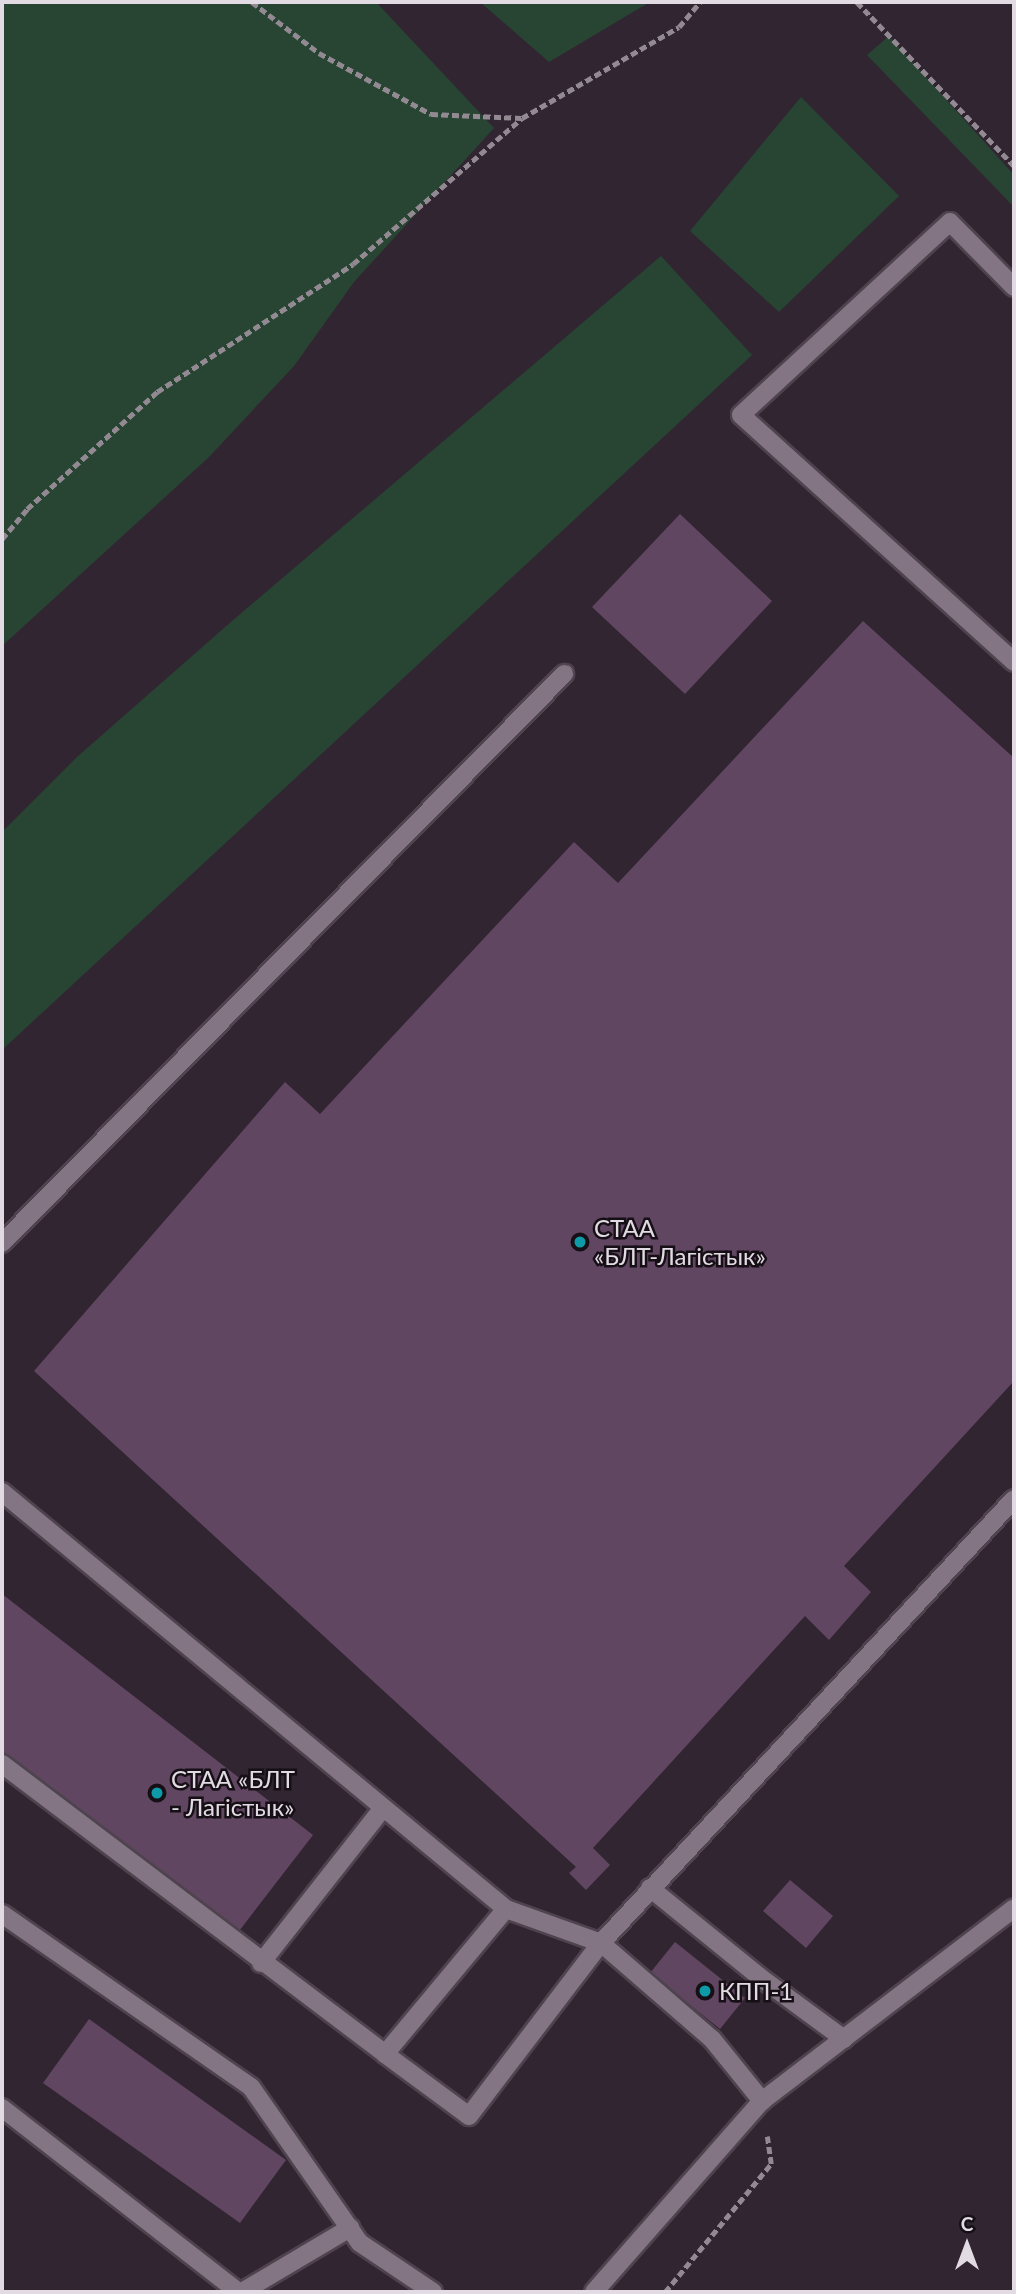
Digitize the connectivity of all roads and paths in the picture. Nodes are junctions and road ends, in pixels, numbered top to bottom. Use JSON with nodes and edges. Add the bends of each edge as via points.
{"nodes":[{"id":1,"x":252,"y":2,"type":"edge"},
{"id":2,"x":700,"y":2,"type":"edge"},
{"id":3,"x":857,"y":2,"type":"edge"},
{"id":4,"x":522,"y":118,"type":"junction"},
{"id":5,"x":1014,"y":166,"type":"edge"},
{"id":6,"x":1014,"y":287,"type":"edge"},
{"id":7,"x":2,"y":538,"type":"edge"},
{"id":8,"x":1014,"y":662,"type":"edge"},
{"id":9,"x":564,"y":674,"type":"dead end"},
{"id":10,"x":2,"y":1243,"type":"edge"},
{"id":11,"x":2,"y":1492,"type":"edge"},
{"id":12,"x":1014,"y":1499,"type":"edge"},
{"id":13,"x":2,"y":1763,"type":"edge"},
{"id":14,"x":383,"y":1808,"type":"junction"},
{"id":15,"x":650,"y":1888,"type":"junction"},
{"id":16,"x":1014,"y":1908,"type":"edge"},
{"id":17,"x":506,"y":1909,"type":"junction"},
{"id":18,"x":2,"y":1914,"type":"edge"},
{"id":19,"x":601,"y":1943,"type":"junction"},
{"id":20,"x":261,"y":1964,"type":"junction"},
{"id":21,"x":844,"y":2039,"type":"junction"},
{"id":22,"x":385,"y":2054,"type":"junction"},
{"id":23,"x":762,"y":2101,"type":"junction"},
{"id":24,"x":2,"y":2108,"type":"edge"},
{"id":25,"x":350,"y":2228,"type":"junction"},
{"id":26,"x":240,"y":2292,"type":"edge"},
{"id":27,"x":433,"y":2292,"type":"edge"},
{"id":28,"x":594,"y":2292,"type":"edge"},
{"id":29,"x":664,"y":2292,"type":"edge"}],
"edges":[{"from":1,"to":4,"type":"path","via":[[319,53],[431,114]]},
{"from":2,"to":4,"type":"path","via":[[679,27]]},
{"from":3,"to":5,"type":"path"},
{"from":4,"to":7,"type":"path","via":[[353,264],[157,392],[27,509]]},
{"from":6,"to":8,"type":"street","via":[[950,222],[741,415]]},
{"from":9,"to":10,"type":"street"},
{"from":11,"to":14,"type":"street"},
{"from":12,"to":15,"type":"street"},
{"from":13,"to":20,"type":"street"},
{"from":14,"to":17,"type":"street"},
{"from":14,"to":20,"type":"street"},
{"from":15,"to":19,"type":"street"},
{"from":15,"to":21,"type":"street"},
{"from":16,"to":21,"type":"street"},
{"from":17,"to":19,"type":"street"},
{"from":17,"to":22,"type":"street"},
{"from":18,"to":25,"type":"street","via":[[251,2087]]},
{"from":19,"to":22,"type":"street","via":[[469,2116]]},
{"from":19,"to":23,"type":"street","via":[[712,2039]]},
{"from":20,"to":22,"type":"street"},
{"from":21,"to":23,"type":"street"},
{"from":23,"to":28,"type":"street"},
{"from":23,"to":29,"type":"path","via":[[771,2164]]},
{"from":24,"to":26,"type":"street"},
{"from":25,"to":26,"type":"street"},
{"from":25,"to":27,"type":"street","via":[[360,2243]]}]}
